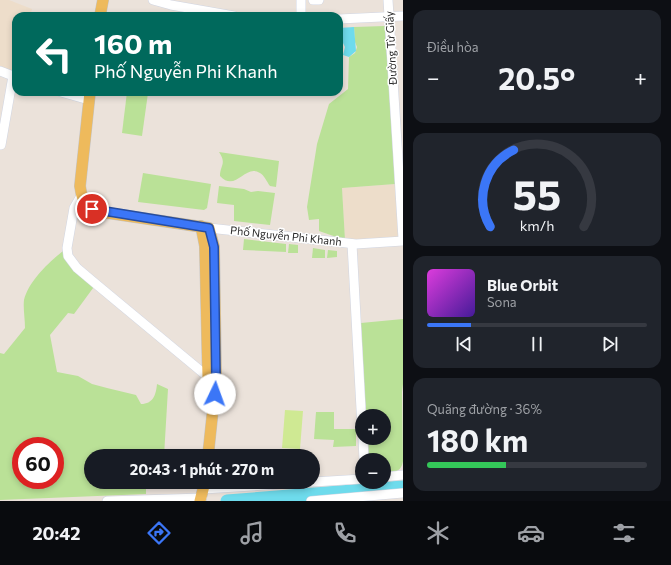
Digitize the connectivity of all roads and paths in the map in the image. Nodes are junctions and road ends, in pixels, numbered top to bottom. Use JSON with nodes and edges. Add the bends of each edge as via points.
{"nodes":[{"id":1,"x":103,"y":0,"type":"edge"},
{"id":2,"x":154,"y":0,"type":"edge"},
{"id":3,"x":301,"y":0,"type":"edge"},
{"id":4,"x":313,"y":0,"type":"edge"},
{"id":5,"x":319,"y":0,"type":"edge"},
{"id":6,"x":388,"y":0,"type":"edge"},
{"id":7,"x":101,"y":12,"type":"edge"},
{"id":8,"x":211,"y":12,"type":"edge"},
{"id":9,"x":301,"y":12,"type":"edge"},
{"id":10,"x":403,"y":16,"type":"edge"},
{"id":11,"x":389,"y":17,"type":"junction"},
{"id":12,"x":343,"y":19,"type":"edge"},
{"id":13,"x":0,"y":71,"type":"edge"},
{"id":14,"x":12,"y":75,"type":"edge"},
{"id":15,"x":12,"y":87,"type":"edge"},
{"id":16,"x":89,"y":96,"type":"edge"},
{"id":17,"x":1,"y":145,"type":"dead end"},
{"id":18,"x":81,"y":196,"type":"junction"},
{"id":19,"x":205,"y":227,"type":"junction"},
{"id":20,"x":403,"y":240,"type":"edge"},
{"id":21,"x":352,"y":244,"type":"junction"},
{"id":22,"x":212,"y":379,"type":"junction"},
{"id":23,"x":361,"y":409,"type":"edge"},
{"id":24,"x":209,"y":421,"type":"junction"},
{"id":25,"x":203,"y":449,"type":"edge"},
{"id":26,"x":208,"y":449,"type":"edge"},
{"id":27,"x":403,"y":475,"type":"edge"},
{"id":28,"x":391,"y":476,"type":"edge"},
{"id":29,"x":355,"y":479,"type":"edge"},
{"id":30,"x":320,"y":482,"type":"edge"},
{"id":31,"x":241,"y":489,"type":"edge"},
{"id":32,"x":200,"y":493,"type":"edge"},
{"id":33,"x":403,"y":493,"type":"edge"},
{"id":34,"x":107,"y":501,"type":"edge"},
{"id":35,"x":311,"y":501,"type":"edge"}],
"edges":[{"from":1,"to":7,"type":"main road"},
{"from":2,"to":8,"type":"street"},
{"from":3,"to":9,"type":"street"},
{"from":4,"to":5,"type":"street"},
{"from":6,"to":11,"type":"street","name":"Đường Từ Giấy"},
{"from":10,"to":11,"type":"street"},
{"from":11,"to":12,"type":"street"},
{"from":11,"to":20,"type":"street","name":"Đường Từ Giấy"},
{"from":13,"to":14,"type":"street"},
{"from":15,"to":17,"type":"street"},
{"from":16,"to":18,"type":"main road","via":[[80,176]]},
{"from":18,"to":19,"type":"main road","name":"Phố Nguyễn Phi Khanh","via":[[92,209]]},
{"from":18,"to":22,"type":"street","via":[[74,208],[68,256],[77,268]]},
{"from":19,"to":21,"type":"street","name":"Phố Nguyễn Phi Khanh"},
{"from":19,"to":22,"type":"main road"},
{"from":20,"to":21,"type":"street","name":"Phố Nguyễn Phi Khanh"},
{"from":21,"to":23,"type":"street"},
{"from":22,"to":24,"type":"main road"},
{"from":24,"to":25,"type":"main road"},
{"from":24,"to":26,"type":"main road"},
{"from":27,"to":28,"type":"street"},
{"from":29,"to":30,"type":"street"},
{"from":31,"to":32,"type":"street"},
{"from":32,"to":34,"type":"street"},
{"from":33,"to":35,"type":"street"}]}
